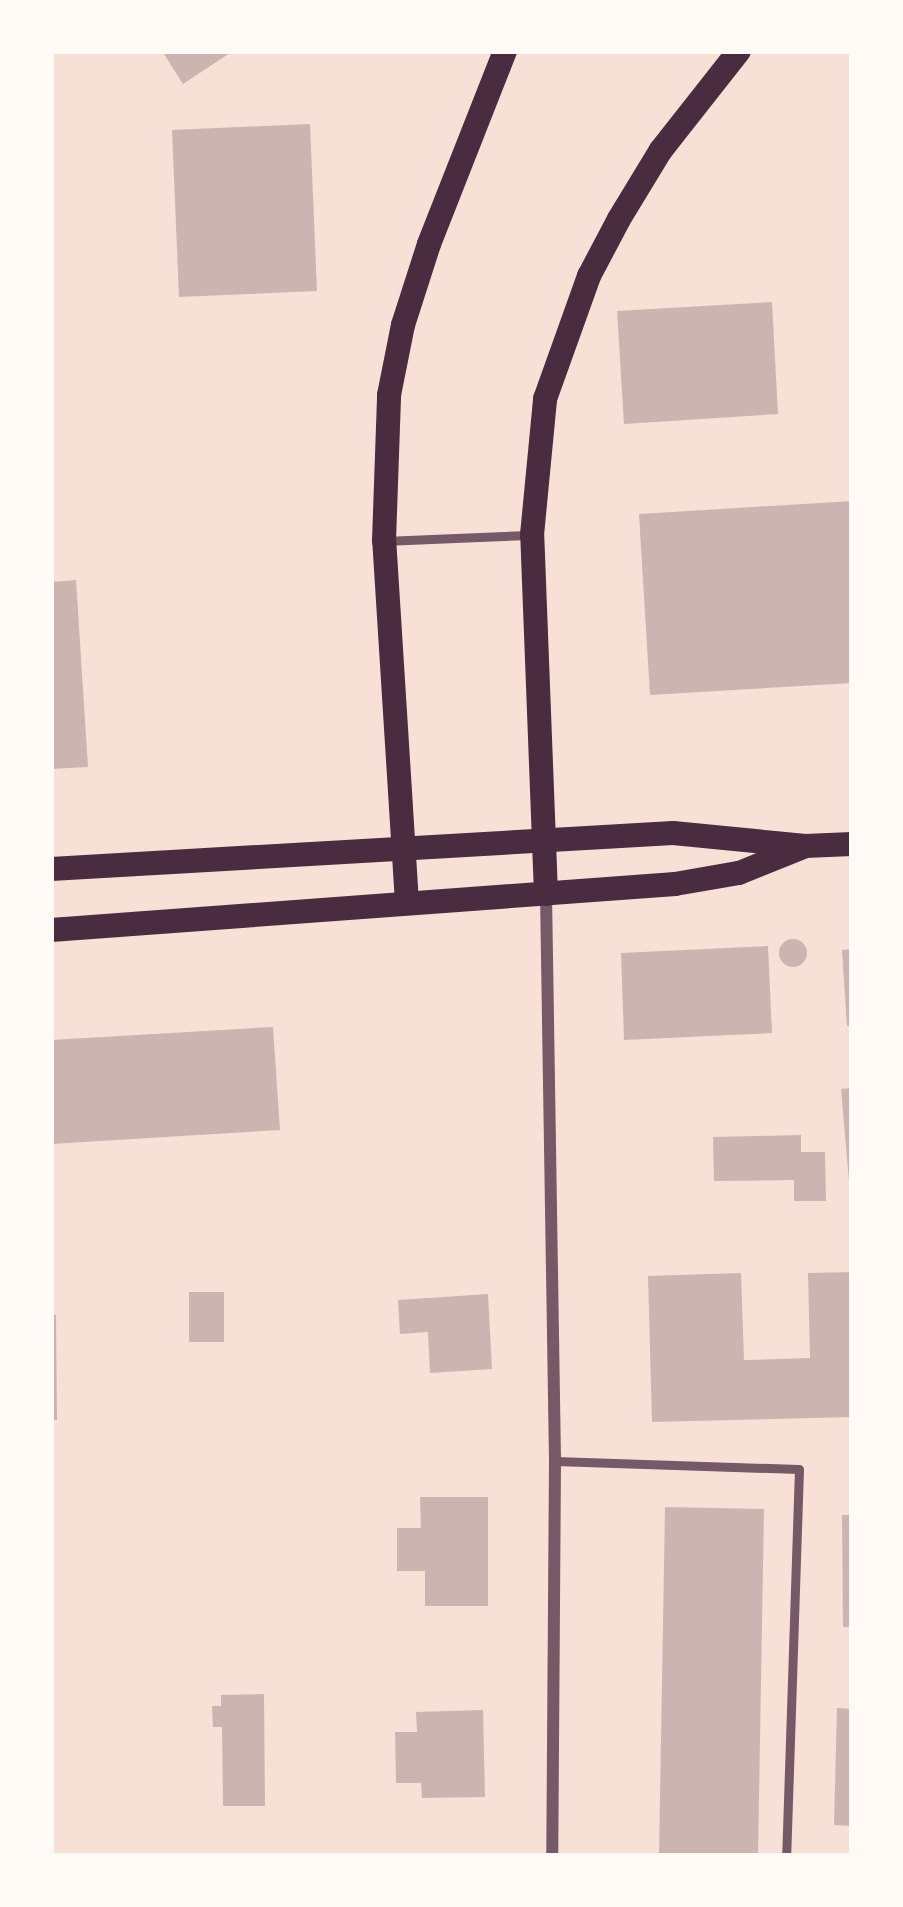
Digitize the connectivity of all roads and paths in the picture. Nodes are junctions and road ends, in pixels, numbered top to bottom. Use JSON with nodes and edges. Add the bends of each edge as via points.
{"nodes":[{"id":1,"x":505,"y":51,"type":"edge"},
{"id":2,"x":739,"y":51,"type":"edge"},
{"id":3,"x":532,"y":535,"type":"junction"},
{"id":4,"x":384,"y":541,"type":"junction"},
{"id":5,"x":545,"y":839,"type":"junction"},
{"id":6,"x":852,"y":844,"type":"edge"},
{"id":7,"x":806,"y":846,"type":"junction"},
{"id":8,"x":401,"y":847,"type":"junction"},
{"id":9,"x":51,"y":869,"type":"edge"},
{"id":10,"x":546,"y":894,"type":"junction"},
{"id":11,"x":406,"y":904,"type":"junction"},
{"id":12,"x":51,"y":931,"type":"edge"},
{"id":13,"x":555,"y":1461,"type":"junction"},
{"id":14,"x":552,"y":1856,"type":"edge"},
{"id":15,"x":786,"y":1856,"type":"edge"}],
"edges":[{"from":1,"to":4,"type":"main road","via":[[403,326],[389,395]]},
{"from":2,"to":3,"type":"main road","via":[[662,150],[590,276],[545,399]]},
{"from":3,"to":4,"type":"lane"},
{"from":3,"to":5,"type":"main road"},
{"from":4,"to":8,"type":"main road"},
{"from":5,"to":7,"type":"main road","via":[[673,833]]},
{"from":5,"to":8,"type":"main road"},
{"from":5,"to":10,"type":"main road"},
{"from":6,"to":7,"type":"main road"},
{"from":7,"to":10,"type":"main road","via":[[740,873]]},
{"from":8,"to":9,"type":"main road"},
{"from":8,"to":11,"type":"main road"},
{"from":10,"to":11,"type":"main road"},
{"from":10,"to":13,"type":"street"},
{"from":11,"to":12,"type":"main road"},
{"from":13,"to":14,"type":"street"},
{"from":13,"to":15,"type":"lane","via":[[799,1468]]}]}
